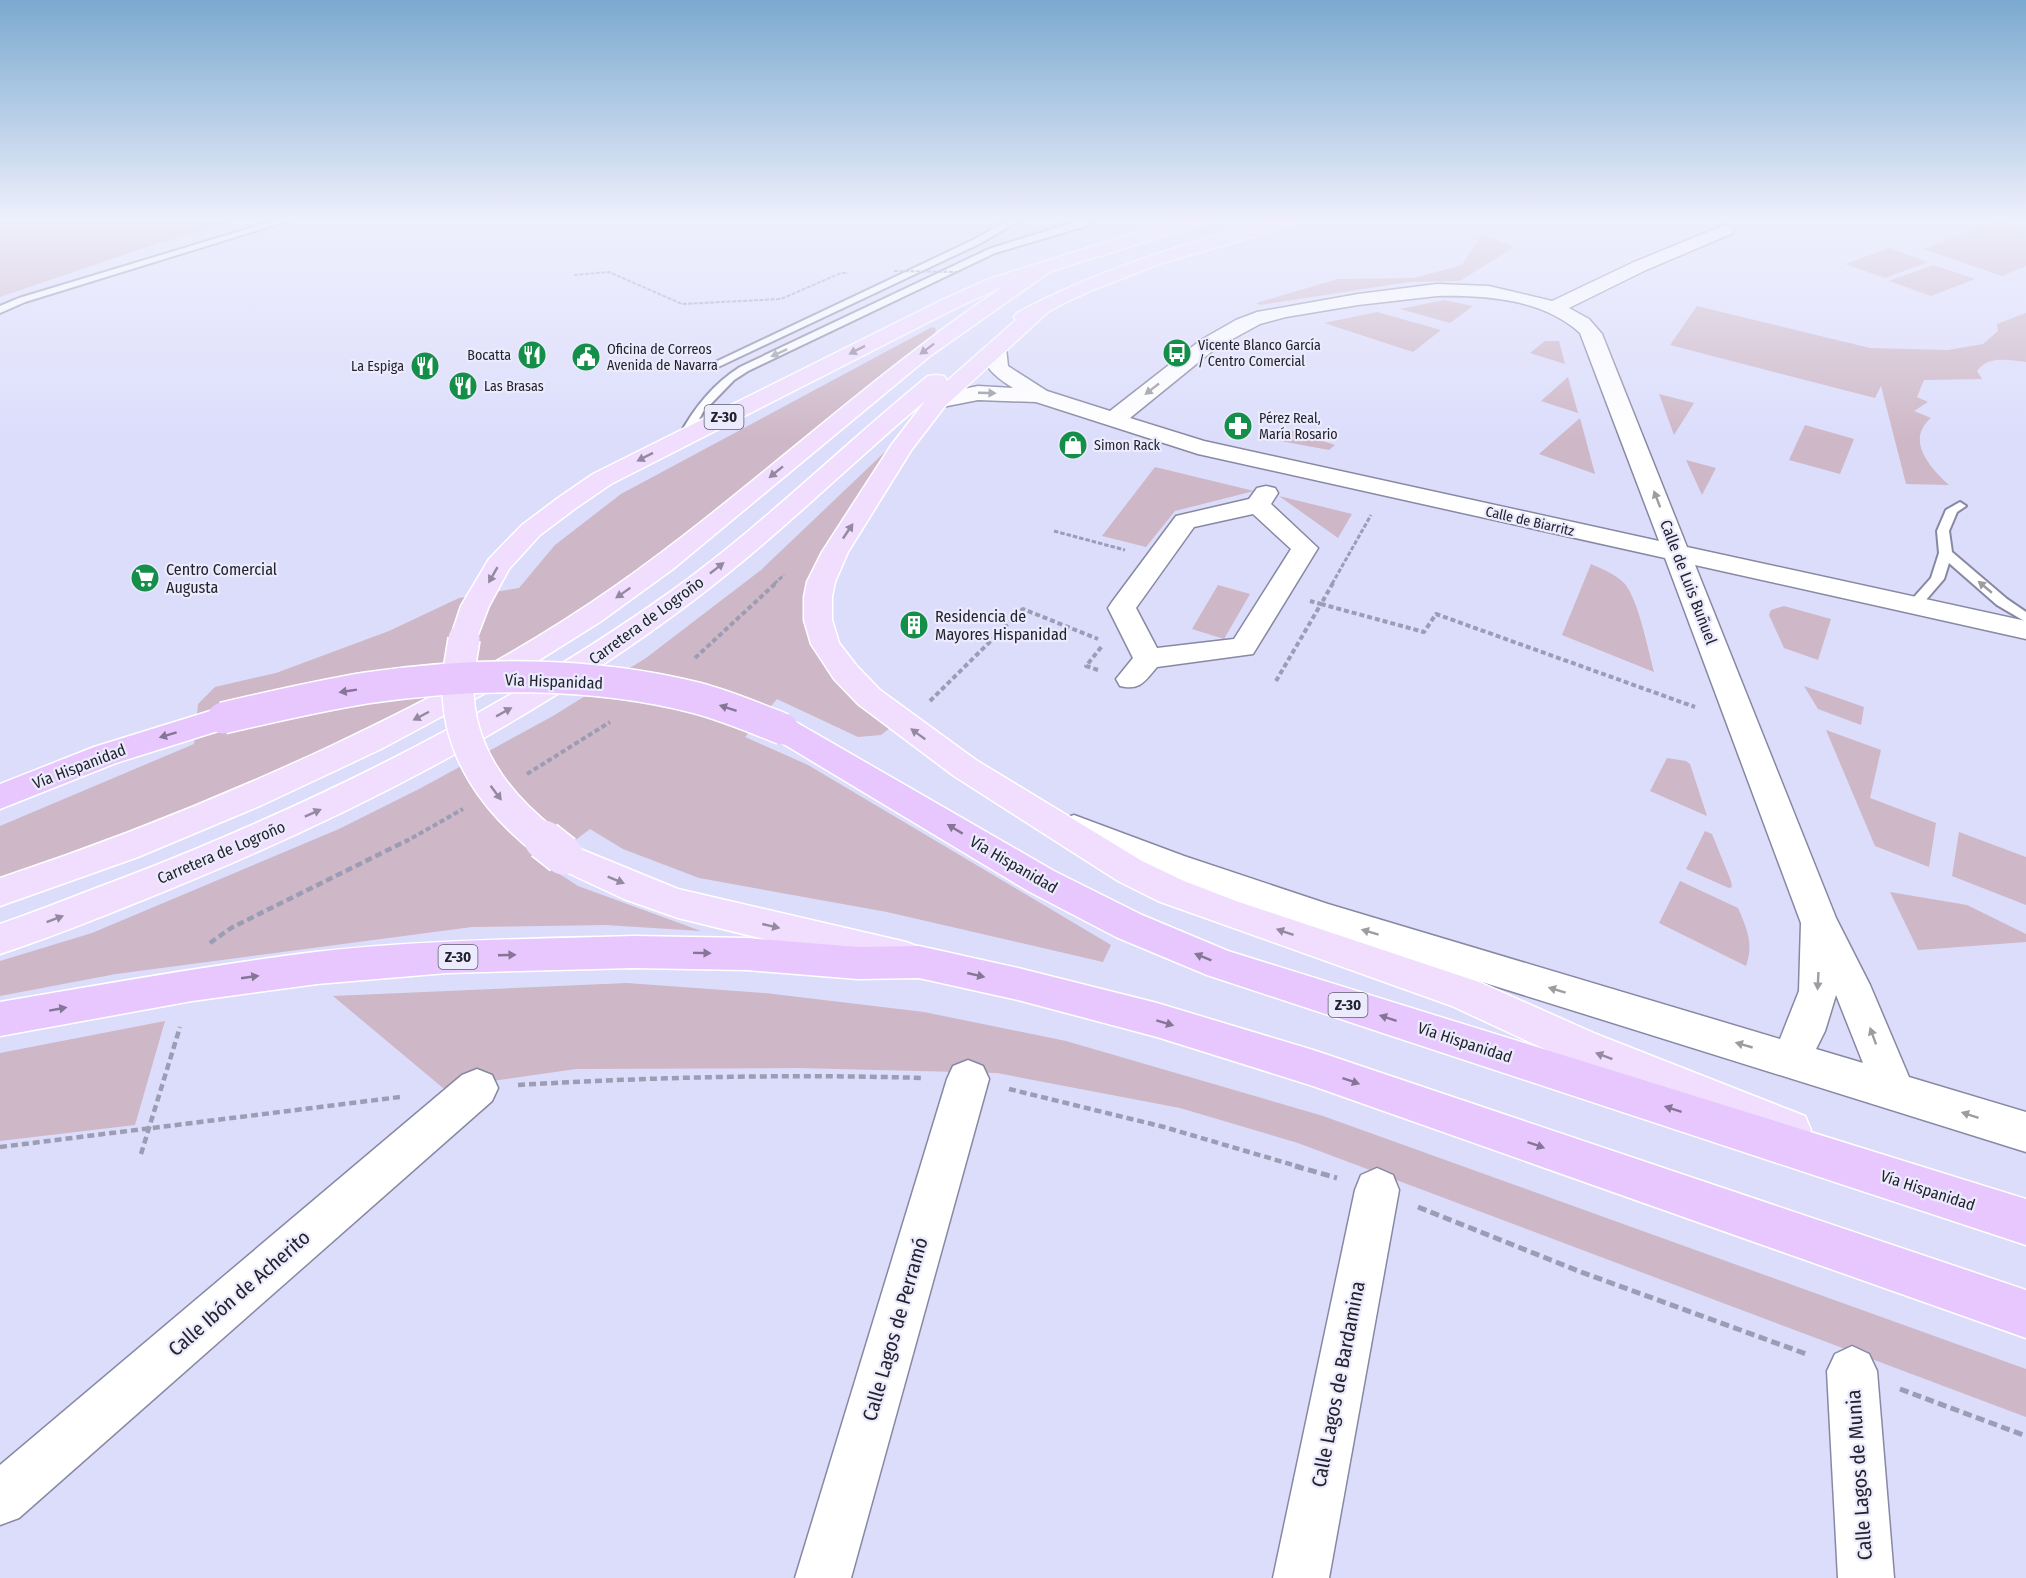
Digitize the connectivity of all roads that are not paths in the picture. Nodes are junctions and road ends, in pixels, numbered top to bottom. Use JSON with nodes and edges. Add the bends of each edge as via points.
{"nodes":[{"id":1,"x":45,"y":293,"type":"edge"},
{"id":2,"x":868,"y":293,"type":"edge"},
{"id":3,"x":904,"y":293,"type":"edge"},
{"id":4,"x":974,"y":293,"type":"edge"},
{"id":5,"x":1006,"y":293,"type":"edge"},
{"id":6,"x":1072,"y":293,"type":"edge"},
{"id":7,"x":1407,"y":293,"type":"edge"},
{"id":8,"x":1492,"y":293,"type":"edge"},
{"id":9,"x":1585,"y":293,"type":"edge"},
{"id":10,"x":1043,"y":306,"type":"junction"},
{"id":11,"x":1553,"y":308,"type":"junction"},
{"id":12,"x":0,"y":310,"type":"edge"},
{"id":13,"x":996,"y":348,"type":"junction"},
{"id":14,"x":712,"y":366,"type":"dead end"},
{"id":15,"x":1039,"y":396,"type":"junction"},
{"id":16,"x":937,"y":401,"type":"junction"},
{"id":17,"x":1112,"y":421,"type":"junction"},
{"id":18,"x":685,"y":436,"type":"junction"},
{"id":19,"x":1960,"y":506,"type":"dead end"},
{"id":20,"x":1946,"y":553,"type":"junction"},
{"id":21,"x":1679,"y":554,"type":"junction"},
{"id":22,"x":1914,"y":605,"type":"junction"},
{"id":23,"x":2026,"y":618,"type":"edge"},
{"id":24,"x":2026,"y":630,"type":"edge"},
{"id":25,"x":1140,"y":669,"type":"joint"},
{"id":26,"x":0,"y":797,"type":"edge"},
{"id":27,"x":1038,"y":813,"type":"junction"},
{"id":28,"x":0,"y":892,"type":"edge"},
{"id":29,"x":1819,"y":922,"type":"junction"},
{"id":30,"x":0,"y":939,"type":"edge"},
{"id":31,"x":919,"y":962,"type":"junction"},
{"id":32,"x":0,"y":1019,"type":"edge"},
{"id":33,"x":1791,"y":1059,"type":"junction"},
{"id":34,"x":968,"y":1079,"type":"road end"},
{"id":35,"x":477,"y":1088,"type":"road end"},
{"id":36,"x":1894,"y":1091,"type":"junction"},
{"id":37,"x":2026,"y":1132,"type":"edge"},
{"id":38,"x":1377,"y":1190,"type":"road end"},
{"id":39,"x":1949,"y":1197,"type":"junction"},
{"id":40,"x":2026,"y":1222,"type":"edge"},
{"id":41,"x":2026,"y":1314,"type":"edge"},
{"id":42,"x":1852,"y":1371,"type":"road end"},
{"id":43,"x":0,"y":1499,"type":"edge"},
{"id":44,"x":823,"y":1578,"type":"edge"},
{"id":45,"x":1301,"y":1578,"type":"edge"},
{"id":46,"x":1866,"y":1578,"type":"edge"}],
"edges":[{"from":1,"to":12,"type":"lane"},
{"from":2,"to":14,"type":"lane"},
{"from":3,"to":18,"type":"lane","one_way":true,"via":[[730,378],[698,411]]},
{"from":4,"to":18,"type":"main road","number":"Z-30","one_way":true},
{"from":5,"to":28,"type":"main road","one_way":true,"via":[[922,353],[625,592],[481,684],[272,787],[156,836]]},
{"from":6,"to":10,"type":"main road"},
{"from":7,"to":17,"type":"street","name":"Calle de Luis Buñuel","one_way":true,"via":[[1258,318],[1216,340]]},
{"from":11,"to":8,"type":"street","name":"Calle de Luis Buñuel","one_way":true},
{"from":9,"to":11,"type":"street"},
{"from":10,"to":13,"type":"main road"},
{"from":30,"to":10,"type":"main road","name":"Carretera de Logroño","one_way":true,"via":[[182,871],[331,805],[520,704],[606,651],[686,593],[759,535],[894,414],[970,353]]},
{"from":21,"to":11,"type":"street","name":"Calle de Luis Buñuel","one_way":true,"via":[[1592,334],[1575,318]]},
{"from":13,"to":15,"type":"street","name":"Calle de Biarritz","via":[[1000,370]]},
{"from":13,"to":16,"type":"main road"},
{"from":16,"to":15,"type":"street","name":"Calle de Biarritz","one_way":true,"via":[[978,393]]},
{"from":15,"to":17,"type":"street","name":"Calle de Biarritz"},
{"from":27,"to":16,"type":"main road","one_way":true,"via":[[965,768],[869,697],[825,644],[818,620],[820,582],[835,552],[902,447]]},
{"from":17,"to":21,"type":"street","name":"Calle de Biarritz","via":[[1209,450]]},
{"from":18,"to":31,"type":"main road","number":"Z-30","one_way":true,"bridge":true,"via":[[602,479],[531,530],[498,565],[475,606],[464,639],[458,686],[463,726],[475,759],[492,789],[525,826],[563,855],[604,875],[714,913]]},
{"from":19,"to":20,"type":"lane","via":[[1952,510],[1943,531]]},
{"from":20,"to":22,"type":"lane","via":[[1937,579]]},
{"from":23,"to":20,"type":"lane","one_way":true},
{"from":21,"to":22,"type":"street","name":"Calle de Biarritz"},
{"from":21,"to":29,"type":"street","name":"Calle de Luis Buñuel"},
{"from":22,"to":24,"type":"street","name":"Calle de Biarritz"},
{"from":25,"to":25,"type":"street","via":[[1244,647],[1305,548],[1262,499],[1185,520],[1149,557],[1122,608]]},
{"from":39,"to":26,"type":"highway","name":"Vía Hispanidad","number":"Z-30","one_way":true,"bridge":true,"via":[[1220,964],[1129,926],[1041,881],[783,729],[684,694],[555,679],[448,680],[327,694],[224,718],[105,754]]},
{"from":33,"to":27,"type":"street","one_way":true,"via":[[1328,919],[1172,866]]},
{"from":39,"to":27,"type":"main road","one_way":true,"via":[[1582,1047],[1465,994],[1171,891],[1130,871]]},
{"from":29,"to":33,"type":"street","name":"Calle de Luis Buñuel","one_way":true,"via":[[1818,991]]},
{"from":36,"to":29,"type":"street","name":"Calle de Luis Buñuel","one_way":true,"via":[[1858,996]]},
{"from":32,"to":31,"type":"highway","number":"Z-30","one_way":true,"via":[[203,983],[447,957],[634,952],[747,954],[858,963]]},
{"from":31,"to":41,"type":"highway","number":"Z-30","one_way":true,"via":[[1156,1020],[1313,1068]]},
{"from":33,"to":36,"type":"street"},
{"from":34,"to":44,"type":"street","name":"Calle Lagos de Perramó"},
{"from":35,"to":43,"type":"street","name":"Calle Ibón de Acherito"},
{"from":37,"to":36,"type":"street","one_way":true},
{"from":38,"to":45,"type":"street","name":"Calle Lagos de Bardamina"},
{"from":39,"to":40,"type":"highway","name":"Vía Hispanidad","number":"Z-30"},
{"from":42,"to":46,"type":"street","name":"Calle Lagos de Munia"}]}
